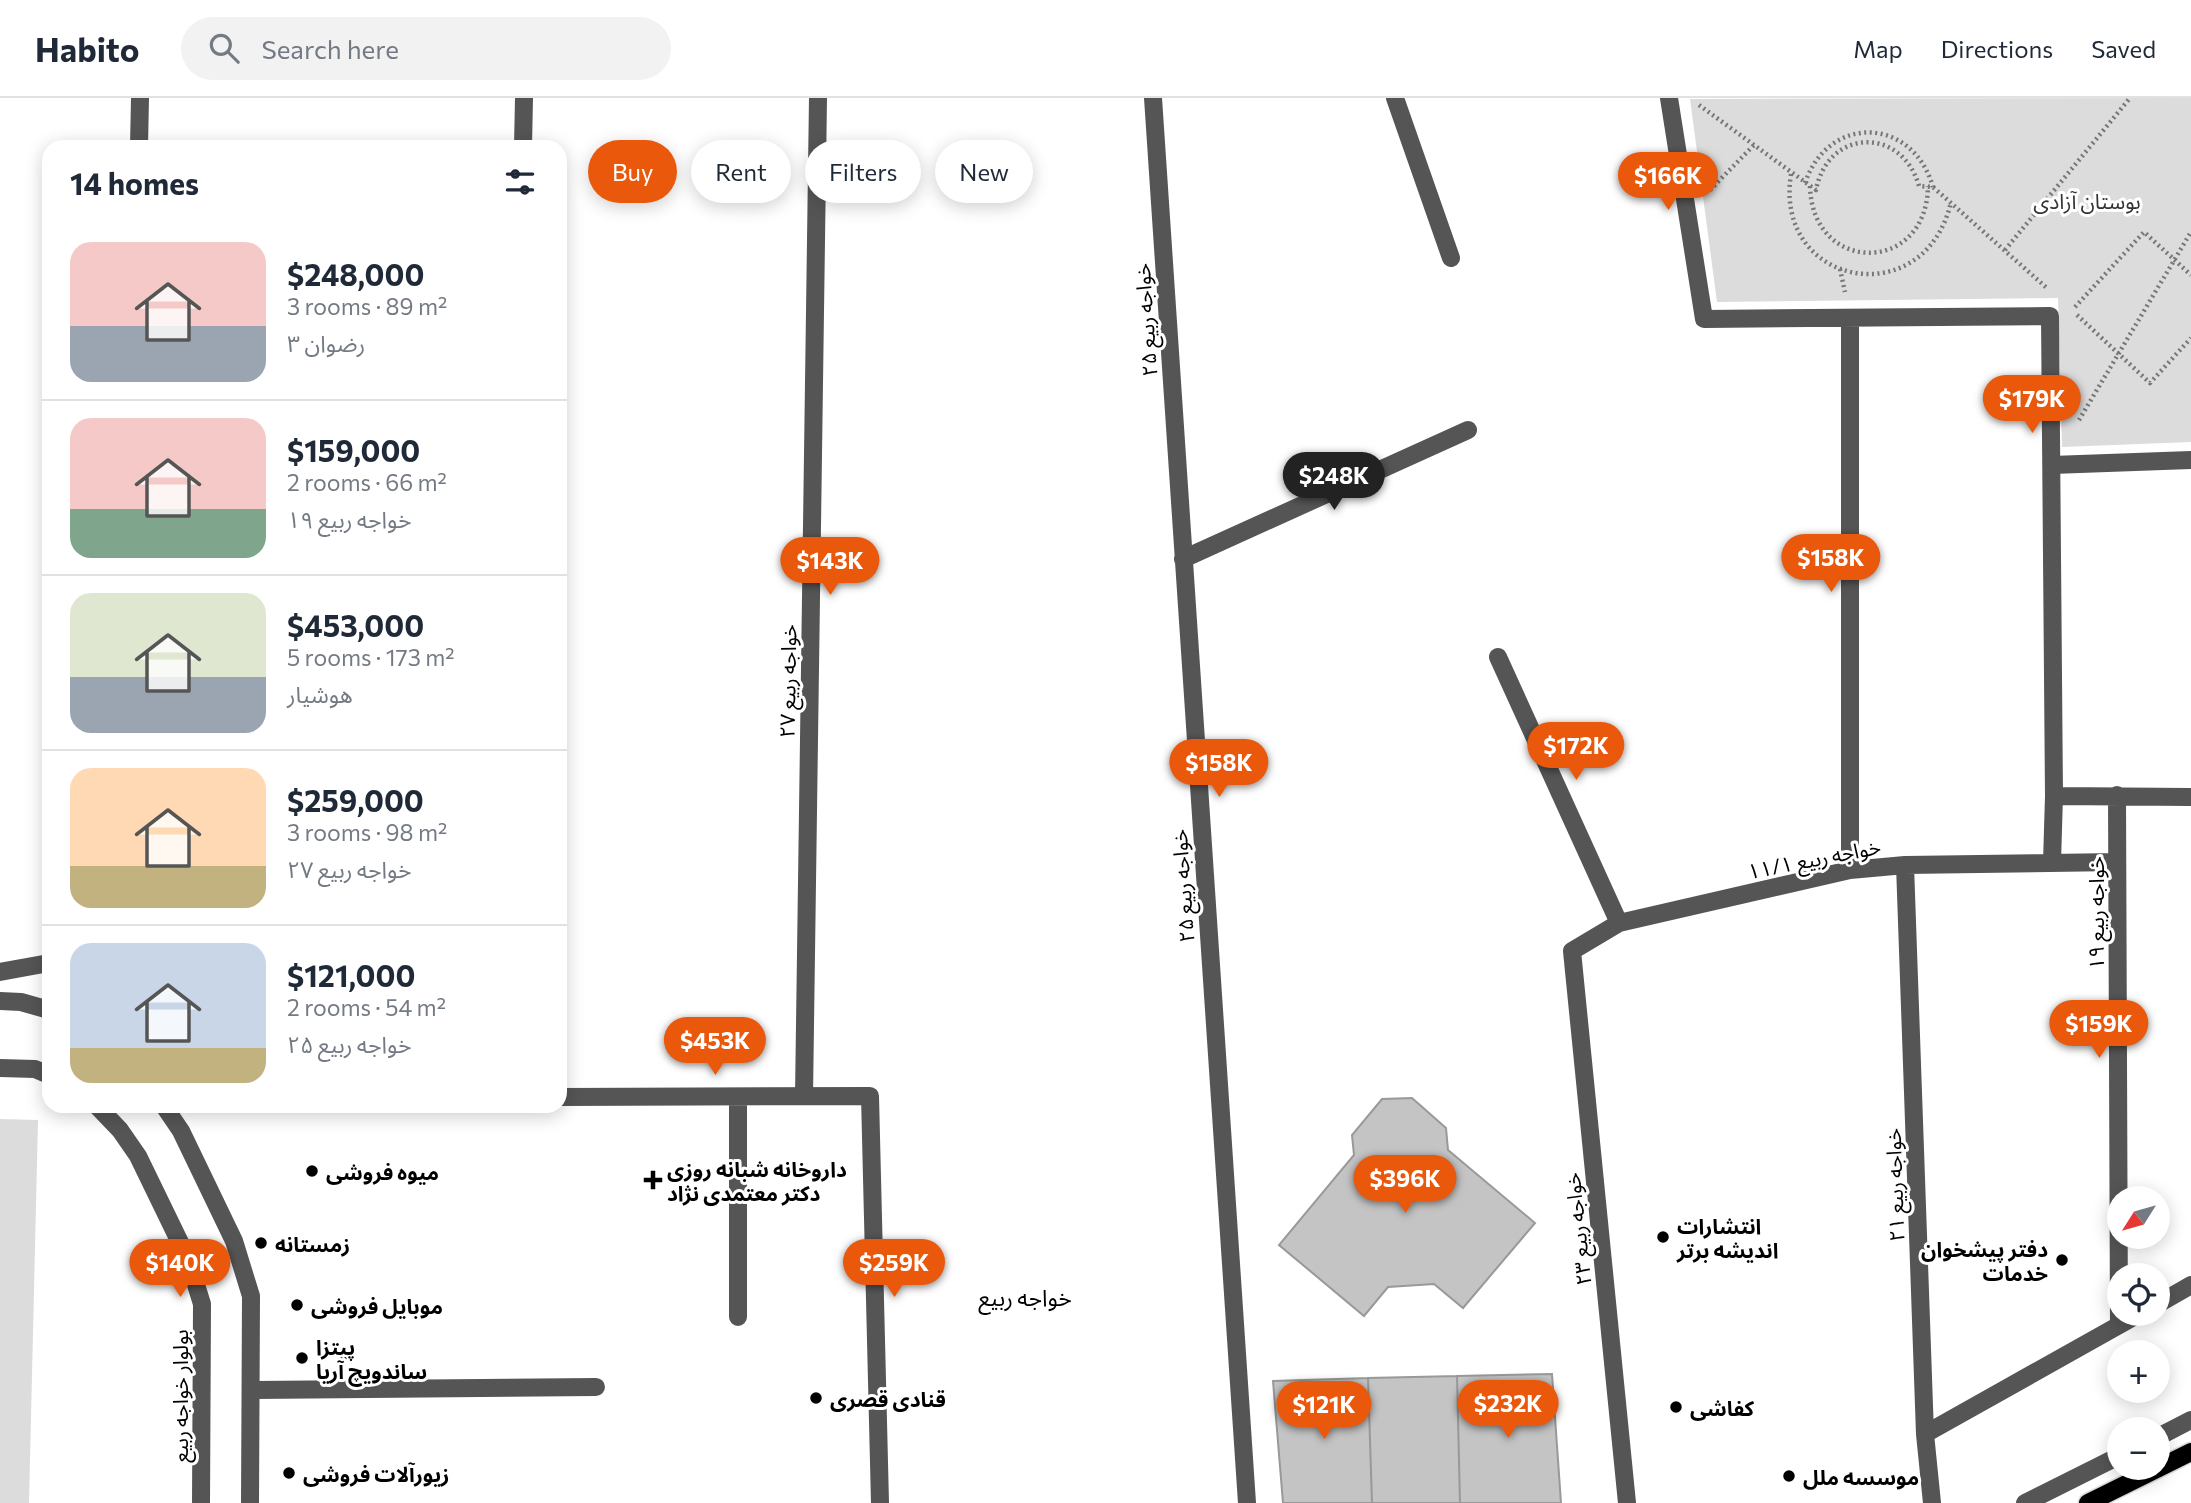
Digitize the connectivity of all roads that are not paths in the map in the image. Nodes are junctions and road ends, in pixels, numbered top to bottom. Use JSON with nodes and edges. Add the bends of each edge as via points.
{"nodes":[{"id":1,"x":140,"y":98,"type":"edge"},
{"id":2,"x":524,"y":98,"type":"edge"},
{"id":3,"x":818,"y":98,"type":"edge"},
{"id":4,"x":1153,"y":98,"type":"edge"},
{"id":5,"x":1395,"y":98,"type":"edge"},
{"id":6,"x":1669,"y":98,"type":"edge"},
{"id":7,"x":139,"y":140,"type":"edge"},
{"id":8,"x":523,"y":140,"type":"edge"},
{"id":9,"x":1451,"y":258,"type":"dead end"},
{"id":10,"x":1850,"y":318,"type":"junction"},
{"id":11,"x":1468,"y":430,"type":"dead end"},
{"id":12,"x":2191,"y":460,"type":"edge"},
{"id":13,"x":2052,"y":466,"type":"junction"},
{"id":14,"x":1183,"y":559,"type":"junction"},
{"id":15,"x":1498,"y":657,"type":"dead end"},
{"id":16,"x":2117,"y":795,"type":"junction"},
{"id":17,"x":2054,"y":796,"type":"junction"},
{"id":18,"x":2191,"y":797,"type":"edge"},
{"id":19,"x":2052,"y":862,"type":"junction"},
{"id":20,"x":2118,"y":862,"type":"junction"},
{"id":21,"x":1905,"y":865,"type":"junction"},
{"id":22,"x":1850,"y":870,"type":"junction"},
{"id":23,"x":1619,"y":923,"type":"junction"},
{"id":24,"x":1572,"y":951,"type":"joint"},
{"id":25,"x":42,"y":964,"type":"edge"},
{"id":26,"x":0,"y":972,"type":"edge"},
{"id":27,"x":0,"y":1000,"type":"edge"},
{"id":28,"x":42,"y":1008,"type":"edge"},
{"id":29,"x":0,"y":1068,"type":"edge"},
{"id":30,"x":42,"y":1072,"type":"edge"},
{"id":31,"x":803,"y":1096,"type":"junction"},
{"id":32,"x":567,"y":1097,"type":"edge"},
{"id":33,"x":738,"y":1097,"type":"junction"},
{"id":34,"x":104,"y":1113,"type":"edge"},
{"id":35,"x":169,"y":1113,"type":"edge"},
{"id":36,"x":2119,"y":1263,"type":"edge"},
{"id":37,"x":2191,"y":1285,"type":"edge"},
{"id":38,"x":2170,"y":1297,"type":"edge"},
{"id":39,"x":738,"y":1317,"type":"dead end"},
{"id":40,"x":2117,"y":1326,"type":"edge"},
{"id":41,"x":596,"y":1387,"type":"dead end"},
{"id":42,"x":252,"y":1390,"type":"junction"},
{"id":43,"x":2191,"y":1420,"type":"edge"},
{"id":44,"x":2170,"y":1431,"type":"edge"},
{"id":45,"x":1925,"y":1434,"type":"junction"},
{"id":46,"x":2191,"y":1452,"type":"edge"},
{"id":47,"x":2107,"y":1462,"type":"edge"},
{"id":48,"x":201,"y":1503,"type":"edge"},
{"id":49,"x":250,"y":1503,"type":"edge"},
{"id":50,"x":880,"y":1503,"type":"edge"},
{"id":51,"x":1247,"y":1503,"type":"edge"},
{"id":52,"x":1627,"y":1503,"type":"edge"},
{"id":53,"x":1932,"y":1503,"type":"edge"},
{"id":54,"x":2025,"y":1503,"type":"edge"},
{"id":55,"x":2088,"y":1503,"type":"edge"}],
"edges":[{"from":1,"to":7,"type":"street"},
{"from":2,"to":8,"type":"street"},
{"from":3,"to":31,"type":"street","name":"خواجه ربیع ۲۷"},
{"from":4,"to":14,"type":"street","name":"خواجه ربیع ۲۵"},
{"from":5,"to":9,"type":"street"},
{"from":6,"to":10,"type":"street","via":[[1704,319]]},
{"from":10,"to":13,"type":"street","via":[[2050,316]]},
{"from":10,"to":22,"type":"street"},
{"from":11,"to":14,"type":"street"},
{"from":12,"to":13,"type":"street"},
{"from":13,"to":17,"type":"street"},
{"from":14,"to":51,"type":"street","name":"خواجه ربیع ۲۵"},
{"from":15,"to":23,"type":"street"},
{"from":16,"to":17,"type":"street"},
{"from":16,"to":18,"type":"street"},
{"from":16,"to":20,"type":"street","name":"خواجه ربیع ۱۹"},
{"from":17,"to":19,"type":"street"},
{"from":19,"to":20,"type":"street","name":"خواجه ربیع ۱۱/۱"},
{"from":19,"to":21,"type":"street","name":"خواجه ربیع ۱۱/۱"},
{"from":20,"to":36,"type":"street","name":"خواجه ربیع ۱۹"},
{"from":21,"to":22,"type":"street","name":"خواجه ربیع ۱۱/۱"},
{"from":21,"to":45,"type":"street","name":"خواجه ربیع ۲۱"},
{"from":22,"to":23,"type":"street","name":"خواجه ربیع ۱۱/۱"},
{"from":23,"to":24,"type":"street","name":"خواجه ربیع ۱۱/۱"},
{"from":24,"to":52,"type":"street","name":"خواجه ربیع ۲۳"},
{"from":25,"to":26,"type":"street"},
{"from":27,"to":28,"type":"street"},
{"from":29,"to":30,"type":"street"},
{"from":31,"to":33,"type":"street"},
{"from":31,"to":50,"type":"street","via":[[870,1096]]},
{"from":32,"to":33,"type":"street"},
{"from":33,"to":39,"type":"street"},
{"from":34,"to":48,"type":"street","name":"بولوار خواجه ربیع","via":[[138,1156],[188,1259],[202,1304]]},
{"from":35,"to":42,"type":"street","via":[[234,1241],[251,1296]]},
{"from":37,"to":38,"type":"street"},
{"from":40,"to":45,"type":"street"},
{"from":41,"to":42,"type":"street"},
{"from":42,"to":49,"type":"street"},
{"from":43,"to":44,"type":"street"},
{"from":45,"to":53,"type":"street","name":"خواجه ربیع ۲۱"},
{"from":46,"to":55,"type":"main road"},
{"from":47,"to":54,"type":"street"}]}
